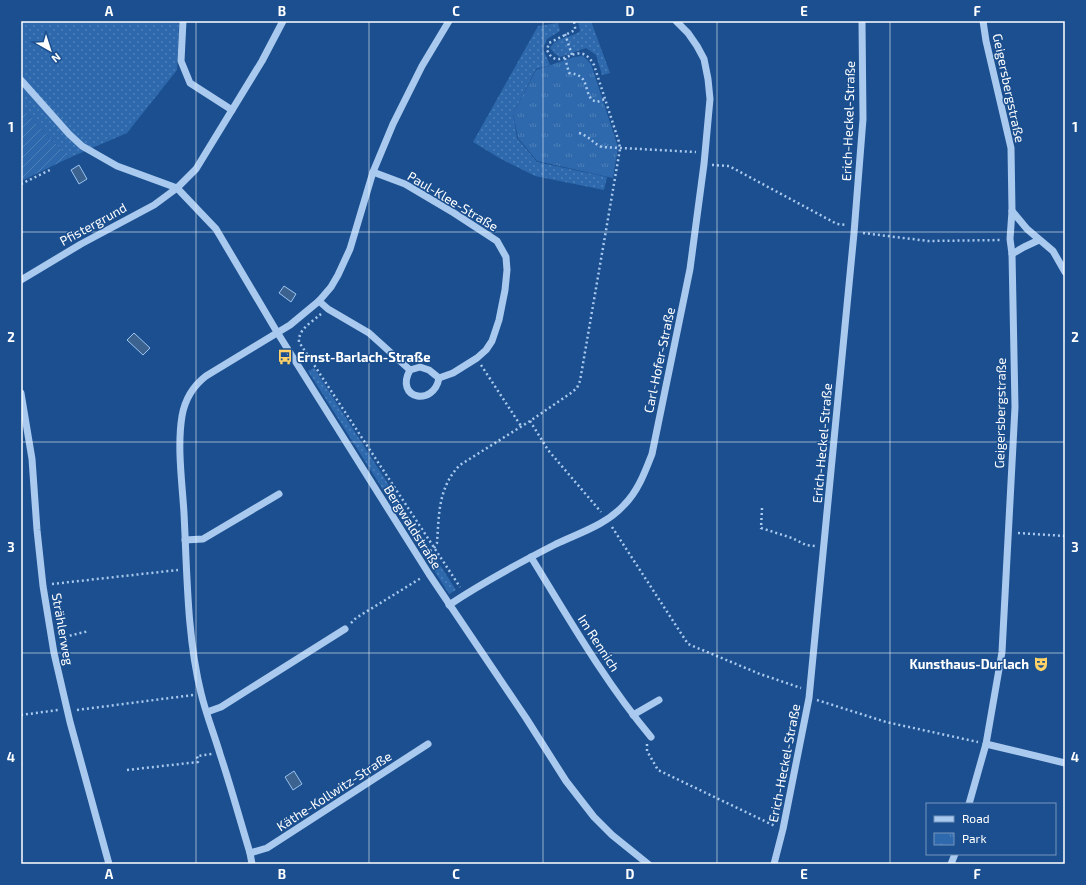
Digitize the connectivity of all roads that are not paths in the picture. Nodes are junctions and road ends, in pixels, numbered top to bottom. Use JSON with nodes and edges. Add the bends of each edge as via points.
{"nodes":[{"id":1,"x":183,"y":21,"type":"edge"},
{"id":2,"x":283,"y":21,"type":"edge"},
{"id":3,"x":449,"y":21,"type":"edge"},
{"id":4,"x":676,"y":21,"type":"edge"},
{"id":5,"x":862,"y":21,"type":"edge"},
{"id":6,"x":983,"y":21,"type":"edge"},
{"id":7,"x":21,"y":80,"type":"edge"},
{"id":8,"x":232,"y":110,"type":"junction"},
{"id":9,"x":373,"y":172,"type":"junction"},
{"id":10,"x":177,"y":188,"type":"junction"},
{"id":11,"x":1012,"y":212,"type":"junction"},
{"id":12,"x":1039,"y":240,"type":"junction"},
{"id":13,"x":1012,"y":254,"type":"junction"},
{"id":14,"x":1065,"y":272,"type":"edge"},
{"id":15,"x":21,"y":280,"type":"edge"},
{"id":16,"x":319,"y":301,"type":"junction"},
{"id":17,"x":277,"y":332,"type":"junction"},
{"id":18,"x":410,"y":370,"type":"junction"},
{"id":19,"x":439,"y":378,"type":"junction"},
{"id":20,"x":21,"y":393,"type":"edge"},
{"id":21,"x":279,"y":494,"type":"dead end"},
{"id":22,"x":185,"y":540,"type":"junction"},
{"id":23,"x":531,"y":557,"type":"junction"},
{"id":24,"x":449,"y":605,"type":"junction"},
{"id":25,"x":345,"y":629,"type":"road end"},
{"id":26,"x":659,"y":700,"type":"dead end"},
{"id":27,"x":207,"y":712,"type":"junction"},
{"id":28,"x":633,"y":715,"type":"junction"},
{"id":29,"x":651,"y":737,"type":"road end"},
{"id":30,"x":428,"y":744,"type":"dead end"},
{"id":31,"x":986,"y":744,"type":"junction"},
{"id":32,"x":1065,"y":762,"type":"edge"},
{"id":33,"x":969,"y":803,"type":"edge"},
{"id":34,"x":250,"y":853,"type":"junction"},
{"id":35,"x":110,"y":864,"type":"edge"},
{"id":36,"x":252,"y":864,"type":"edge"},
{"id":37,"x":648,"y":864,"type":"edge"},
{"id":38,"x":774,"y":864,"type":"edge"}],
"edges":[{"from":1,"to":8,"type":"street","via":[[181,61],[190,83]]},
{"from":2,"to":8,"type":"street","name":"Pfistergrund"},
{"from":3,"to":9,"type":"street","via":[[422,66]]},
{"from":4,"to":23,"type":"street","name":"Carl-Hofer-Straße","via":[[698,46],[704,59],[710,99],[690,269],[652,454],[641,481],[624,505],[607,520]]},
{"from":5,"to":38,"type":"street","name":"Erich-Heckel-Straße","via":[[863,119],[860,160],[809,698]]},
{"from":6,"to":11,"type":"street","name":"Geigersbergstraße","via":[[1011,148]]},
{"from":7,"to":10,"type":"street","via":[[82,146],[117,166]]},
{"from":8,"to":10,"type":"street","name":"Pfistergrund","via":[[196,169]]},
{"from":9,"to":16,"type":"street","via":[[344,263]]},
{"from":9,"to":19,"type":"street","name":"Paul-Klee-Straße","via":[[405,184],[477,228],[496,241],[506,257],[507,270],[499,320],[492,341],[477,358],[453,373]]},
{"from":10,"to":15,"type":"street","name":"Pfistergrund","via":[[154,204]]},
{"from":10,"to":17,"type":"street","name":"Bergwaldstraße","via":[[216,229]]},
{"from":11,"to":12,"type":"street"},
{"from":11,"to":13,"type":"street","name":"Geigersbergstraße"},
{"from":12,"to":13,"type":"street"},
{"from":12,"to":14,"type":"street","via":[[1053,251]]},
{"from":13,"to":31,"type":"street","name":"Geigersbergstraße","via":[[1015,407],[1002,652]]},
{"from":16,"to":17,"type":"street","via":[[290,325]]},
{"from":16,"to":18,"type":"street","via":[[369,333]]},
{"from":17,"to":22,"type":"street","via":[[206,376],[191,391],[185,403],[180,438]]},
{"from":17,"to":24,"type":"street","name":"Bergwaldstraße"},
{"from":18,"to":19,"type":"street","via":[[425,368]]},
{"from":18,"to":19,"type":"street","via":[[405,381],[406,386],[416,396],[428,395],[434,391]]},
{"from":20,"to":35,"type":"street","name":"Strählerweg","via":[[32,459],[43,586],[52,640],[67,709]]},
{"from":21,"to":22,"type":"street","via":[[203,539]]},
{"from":22,"to":27,"type":"street","via":[[192,637],[201,694]]},
{"from":23,"to":24,"type":"street","name":"Carl-Hofer-Straße"},
{"from":23,"to":28,"type":"street","name":"Im Rennich","via":[[597,664]]},
{"from":24,"to":37,"type":"street","name":"Bergwaldstraße","via":[[566,781],[594,817]]},
{"from":25,"to":27,"type":"street","via":[[221,707]]},
{"from":26,"to":28,"type":"street"},
{"from":27,"to":34,"type":"street"},
{"from":28,"to":29,"type":"street","name":"Im Rennich"},
{"from":30,"to":34,"type":"street","name":"Käthe-Kollwitz-Straße","via":[[267,848]]},
{"from":31,"to":32,"type":"street"},
{"from":31,"to":33,"type":"street","name":"Geigersbergstraße"},
{"from":34,"to":36,"type":"street"}]}
